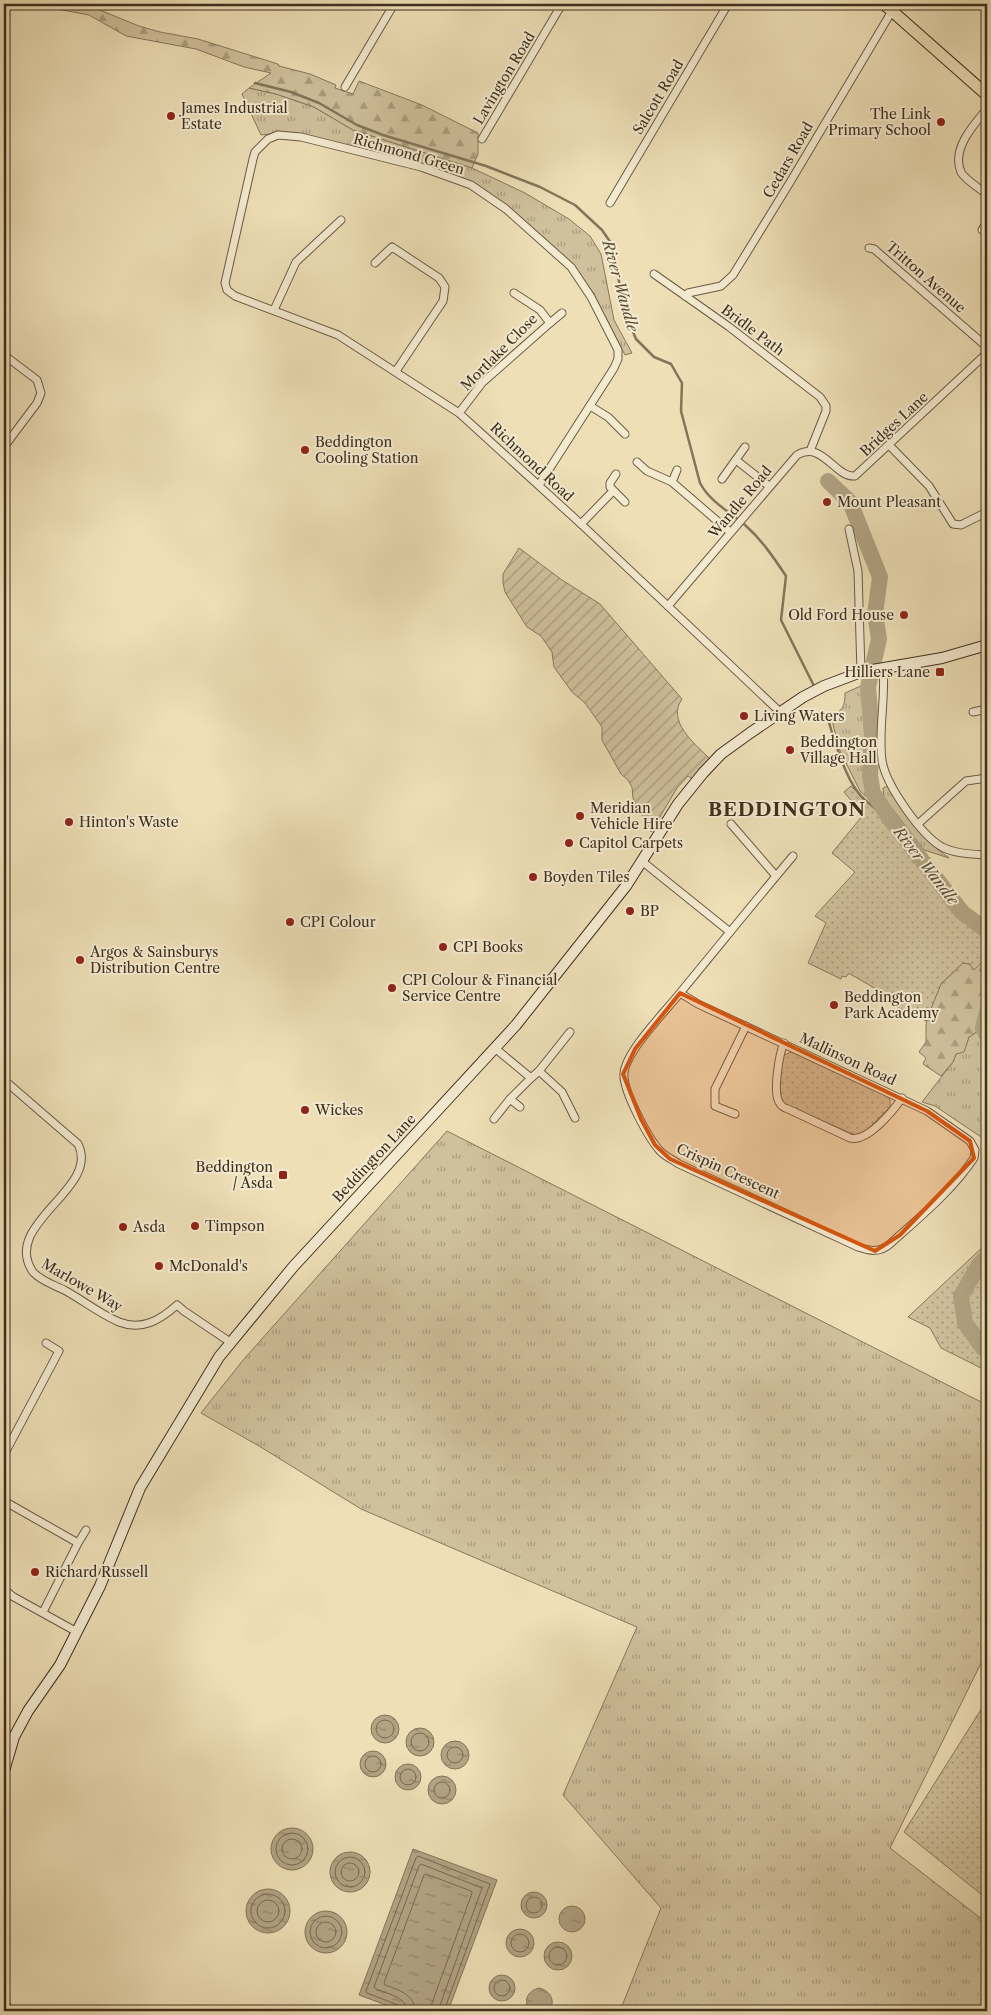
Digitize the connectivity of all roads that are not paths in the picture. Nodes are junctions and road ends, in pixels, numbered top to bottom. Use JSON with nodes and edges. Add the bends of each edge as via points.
{"nodes":[{"id":1,"x":394,"y":4,"type":"edge"},
{"id":2,"x":562,"y":4,"type":"edge"},
{"id":3,"x":728,"y":4,"type":"edge"},
{"id":4,"x":888,"y":7,"type":"edge"},
{"id":5,"x":345,"y":87,"type":"dead end"},
{"id":6,"x":986,"y":92,"type":"edge"},
{"id":7,"x":987,"y":108,"type":"edge"},
{"id":8,"x":482,"y":139,"type":"dead end"},
{"id":9,"x":987,"y":195,"type":"edge"},
{"id":10,"x":610,"y":203,"type":"dead end"},
{"id":11,"x":341,"y":220,"type":"dead end"},
{"id":12,"x":987,"y":222,"type":"edge"},
{"id":13,"x":982,"y":230,"type":"dead end"},
{"id":14,"x":869,"y":248,"type":"dead end"},
{"id":15,"x":375,"y":263,"type":"dead end"},
{"id":16,"x":654,"y":274,"type":"dead end"},
{"id":17,"x":227,"y":290,"type":"joint"},
{"id":18,"x":514,"y":293,"type":"dead end"},
{"id":19,"x":685,"y":296,"type":"junction"},
{"id":20,"x":274,"y":310,"type":"junction"},
{"id":21,"x":562,"y":313,"type":"dead end"},
{"id":22,"x":550,"y":323,"type":"junction"},
{"id":23,"x":987,"y":347,"type":"edge"},
{"id":24,"x":987,"y":353,"type":"edge"},
{"id":25,"x":4,"y":355,"type":"edge"},
{"id":26,"x":396,"y":371,"type":"junction"},
{"id":27,"x":590,"y":406,"type":"junction"},
{"id":28,"x":459,"y":413,"type":"junction"},
{"id":29,"x":625,"y":434,"type":"dead end"},
{"id":30,"x":889,"y":445,"type":"junction"},
{"id":31,"x":4,"y":447,"type":"edge"},
{"id":32,"x":745,"y":447,"type":"dead end"},
{"id":33,"x":810,"y":451,"type":"junction"},
{"id":34,"x":736,"y":460,"type":"junction"},
{"id":35,"x":637,"y":462,"type":"dead end"},
{"id":36,"x":677,"y":470,"type":"dead end"},
{"id":37,"x":616,"y":474,"type":"dead end"},
{"id":38,"x":722,"y":479,"type":"dead end"},
{"id":39,"x":672,"y":482,"type":"junction"},
{"id":40,"x":540,"y":485,"type":"junction"},
{"id":41,"x":770,"y":486,"type":"junction"},
{"id":42,"x":613,"y":490,"type":"junction"},
{"id":43,"x":625,"y":502,"type":"dead end"},
{"id":44,"x":987,"y":512,"type":"edge"},
{"id":45,"x":581,"y":524,"type":"junction"},
{"id":46,"x":849,"y":529,"type":"dead end"},
{"id":47,"x":732,"y":530,"type":"junction"},
{"id":48,"x":668,"y":606,"type":"junction"},
{"id":49,"x":987,"y":645,"type":"edge"},
{"id":50,"x":883,"y":668,"type":"junction"},
{"id":51,"x":861,"y":672,"type":"junction"},
{"id":52,"x":987,"y":709,"type":"edge"},
{"id":53,"x":780,"y":712,"type":"junction"},
{"id":54,"x":973,"y":712,"type":"dead end"},
{"id":55,"x":987,"y":778,"type":"edge"},
{"id":56,"x":919,"y":823,"type":"junction"},
{"id":57,"x":731,"y":824,"type":"dead end"},
{"id":58,"x":987,"y":855,"type":"edge"},
{"id":59,"x":793,"y":856,"type":"dead end"},
{"id":60,"x":643,"y":862,"type":"junction"},
{"id":61,"x":776,"y":876,"type":"junction"},
{"id":62,"x":730,"y":932,"type":"junction"},
{"id":63,"x":680,"y":993,"type":"junction"},
{"id":64,"x":746,"y":1026,"type":"junction"},
{"id":65,"x":570,"y":1032,"type":"dead end"},
{"id":66,"x":784,"y":1043,"type":"junction"},
{"id":67,"x":496,"y":1049,"type":"junction"},
{"id":68,"x":539,"y":1072,"type":"junction"},
{"id":69,"x":531,"y":1078,"type":"junction"},
{"id":70,"x":4,"y":1080,"type":"edge"},
{"id":71,"x":902,"y":1098,"type":"junction"},
{"id":72,"x":510,"y":1099,"type":"junction"},
{"id":73,"x":520,"y":1107,"type":"dead end"},
{"id":74,"x":735,"y":1114,"type":"dead end"},
{"id":75,"x":494,"y":1118,"type":"dead end"},
{"id":76,"x":575,"y":1118,"type":"dead end"},
{"id":77,"x":974,"y":1158,"type":"joint"},
{"id":78,"x":230,"y":1342,"type":"junction"},
{"id":79,"x":46,"y":1343,"type":"dead end"},
{"id":80,"x":4,"y":1455,"type":"edge"},
{"id":81,"x":4,"y":1501,"type":"edge"},
{"id":82,"x":86,"y":1530,"type":"dead end"},
{"id":83,"x":78,"y":1543,"type":"junction"},
{"id":84,"x":4,"y":1589,"type":"edge"},
{"id":85,"x":43,"y":1612,"type":"junction"},
{"id":86,"x":77,"y":1632,"type":"junction"},
{"id":87,"x":4,"y":1771,"type":"edge"},
{"id":88,"x":4,"y":2002,"type":"edge"},
{"id":89,"x":6,"y":2011,"type":"edge"}],
"edges":[{"from":1,"to":5,"type":"street"},
{"from":2,"to":8,"type":"street","name":"Lavington Road"},
{"from":3,"to":10,"type":"street","name":"Salcott Road"},
{"from":4,"to":6,"type":"highway"},
{"from":4,"to":19,"type":"street","name":"Cedars Road","via":[[789,184],[733,275],[721,286]]},
{"from":7,"to":9,"type":"street","via":[[970,129],[958,156],[961,173]]},
{"from":11,"to":20,"type":"street","via":[[296,262]]},
{"from":12,"to":13,"type":"street"},
{"from":14,"to":23,"type":"street","name":"Tritton Avenue"},
{"from":15,"to":26,"type":"street","via":[[392,247],[439,278],[445,288],[443,301]]},
{"from":16,"to":19,"type":"street","name":"Bridle Path"},
{"from":17,"to":20,"type":"street","name":"Richmond Road"},
{"from":17,"to":27,"type":"street","name":"Richmond Green","via":[[225,283],[253,159],[268,139],[278,135],[301,137],[435,172],[471,185],[493,200],[566,263],[585,286],[619,353]]},
{"from":18,"to":22,"type":"street","name":"Mortlake Close","via":[[540,310]]},
{"from":19,"to":33,"type":"street","name":"Bridle Path","via":[[820,397],[826,406],[826,415]]},
{"from":20,"to":26,"type":"street","name":"Richmond Road","via":[[338,335]]},
{"from":21,"to":22,"type":"street"},
{"from":22,"to":28,"type":"street","name":"Mortlake Close","via":[[482,383]]},
{"from":24,"to":30,"type":"street","name":"Bridges Lane"},
{"from":25,"to":31,"type":"street","via":[[37,380],[41,392],[37,403]]},
{"from":26,"to":28,"type":"street","name":"Richmond Road"},
{"from":27,"to":29,"type":"street","via":[[608,417]]},
{"from":27,"to":40,"type":"street","name":"Richmond Green"},
{"from":28,"to":40,"type":"street","name":"Richmond Road"},
{"from":30,"to":33,"type":"street","name":"Bridges Lane","via":[[853,477]]},
{"from":30,"to":44,"type":"street","via":[[929,486],[953,524],[961,525]]},
{"from":32,"to":34,"type":"street"},
{"from":33,"to":41,"type":"street","name":"Wandle Road","via":[[797,455]]},
{"from":34,"to":38,"type":"street"},
{"from":34,"to":41,"type":"street"},
{"from":35,"to":39,"type":"street","via":[[647,471]]},
{"from":36,"to":39,"type":"street"},
{"from":37,"to":42,"type":"street","via":[[610,483]]},
{"from":39,"to":47,"type":"street"},
{"from":40,"to":45,"type":"street","name":"Richmond Road"},
{"from":41,"to":47,"type":"street","name":"Wandle Road"},
{"from":42,"to":43,"type":"street"},
{"from":42,"to":45,"type":"street"},
{"from":45,"to":48,"type":"street","name":"Richmond Road"},
{"from":46,"to":51,"type":"street","via":[[858,571]]},
{"from":47,"to":48,"type":"street","name":"Wandle Road"},
{"from":48,"to":53,"type":"street","name":"Richmond Road"},
{"from":49,"to":50,"type":"main road","name":"Beddington Lane","via":[[950,656]]},
{"from":50,"to":51,"type":"main road","name":"Beddington Lane"},
{"from":50,"to":56,"type":"street","via":[[882,761],[895,790]]},
{"from":51,"to":53,"type":"main road","name":"Beddington Lane","via":[[824,686]]},
{"from":52,"to":54,"type":"street"},
{"from":53,"to":60,"type":"main road","name":"Beddington Lane","via":[[730,747],[707,769],[678,804]]},
{"from":55,"to":56,"type":"street","via":[[966,782]]},
{"from":56,"to":58,"type":"street","via":[[942,846],[960,853]]},
{"from":57,"to":61,"type":"street"},
{"from":59,"to":61,"type":"street","name":"Crispin Crescent"},
{"from":60,"to":62,"type":"street"},
{"from":60,"to":67,"type":"main road","name":"Beddington Lane"},
{"from":61,"to":62,"type":"street","name":"Crispin Crescent"},
{"from":62,"to":63,"type":"street","name":"Crispin Crescent"},
{"from":63,"to":64,"type":"street","name":"Mallinson Road"},
{"from":63,"to":77,"type":"street","name":"Crispin Crescent","via":[[634,1049],[623,1074],[636,1111],[656,1145],[670,1159],[875,1251],[886,1248],[900,1235],[952,1185]]},
{"from":64,"to":66,"type":"street","name":"Mallinson Road"},
{"from":64,"to":74,"type":"street","via":[[715,1089],[715,1106]]},
{"from":65,"to":68,"type":"street"},
{"from":66,"to":71,"type":"street","name":"Mallinson Road"},
{"from":66,"to":71,"type":"street","name":"Mallinson Road","via":[[778,1060],[777,1098],[780,1105],[788,1110],[857,1139],[866,1135]]},
{"from":67,"to":69,"type":"street"},
{"from":67,"to":78,"type":"main road","name":"Beddington Lane","via":[[299,1260]]},
{"from":68,"to":69,"type":"street"},
{"from":68,"to":76,"type":"street","via":[[562,1092]]},
{"from":69,"to":72,"type":"street"},
{"from":70,"to":78,"type":"street","name":"Marlowe Way","via":[[78,1144],[81,1151],[82,1162],[75,1175],[24,1233],[22,1256],[34,1274],[126,1325],[153,1323],[177,1305]]},
{"from":71,"to":77,"type":"street","name":"Mallinson Road","via":[[967,1138],[975,1150]]},
{"from":72,"to":73,"type":"street"},
{"from":72,"to":75,"type":"street"},
{"from":78,"to":86,"type":"main road","name":"Beddington Lane","via":[[140,1488],[100,1586]]},
{"from":79,"to":80,"type":"street","via":[[59,1351]]},
{"from":81,"to":83,"type":"street"},
{"from":82,"to":83,"type":"street"},
{"from":83,"to":85,"type":"street"},
{"from":84,"to":85,"type":"street"},
{"from":85,"to":86,"type":"street"},
{"from":86,"to":87,"type":"main road","name":"Beddington Lane","via":[[14,1737]]},
{"from":88,"to":89,"type":"main road"}]}
